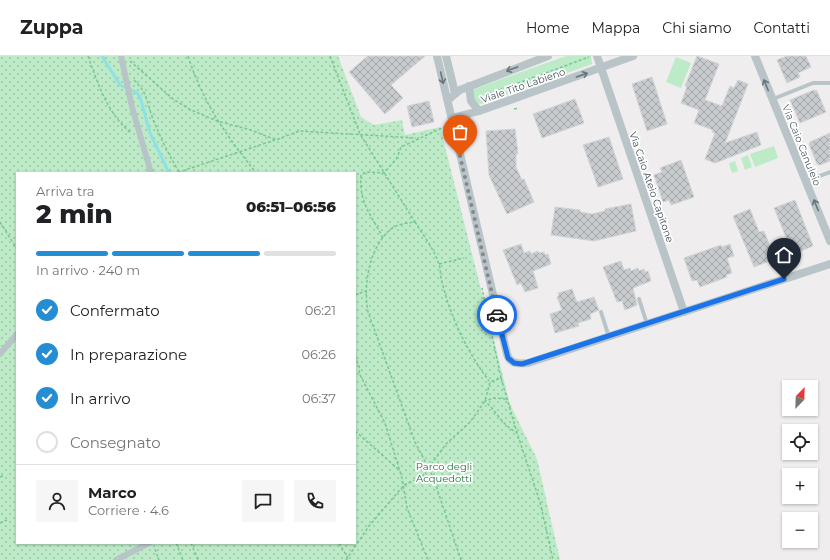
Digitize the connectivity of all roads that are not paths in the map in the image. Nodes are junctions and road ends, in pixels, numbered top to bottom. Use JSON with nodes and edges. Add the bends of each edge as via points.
{"nodes":[{"id":1,"x":121,"y":56,"type":"edge"},
{"id":2,"x":437,"y":56,"type":"edge"},
{"id":3,"x":446,"y":56,"type":"edge"},
{"id":4,"x":548,"y":56,"type":"edge"},
{"id":5,"x":597,"y":56,"type":"edge"},
{"id":6,"x":633,"y":56,"type":"edge"},
{"id":7,"x":755,"y":56,"type":"edge"},
{"id":8,"x":601,"y":68,"type":"junction"},
{"id":9,"x":830,"y":83,"type":"edge"},
{"id":10,"x":469,"y":86,"type":"junction"},
{"id":11,"x":456,"y":93,"type":"junction"},
{"id":12,"x":448,"y":100,"type":"junction"},
{"id":13,"x":772,"y":100,"type":"junction"},
{"id":14,"x":479,"y":111,"type":"junction"},
{"id":15,"x":452,"y":118,"type":"junction"},
{"id":16,"x":151,"y":172,"type":"edge"},
{"id":17,"x":830,"y":172,"type":"edge"},
{"id":18,"x":806,"y":181,"type":"junction"},
{"id":19,"x":830,"y":241,"type":"edge"},
{"id":20,"x":830,"y":264,"type":"edge"},
{"id":21,"x":639,"y":299,"type":"dead end"},
{"id":22,"x":601,"y":312,"type":"dead end"},
{"id":23,"x":684,"y":312,"type":"junction"},
{"id":24,"x":648,"y":324,"type":"junction"},
{"id":25,"x":16,"y":335,"type":"edge"},
{"id":26,"x":609,"y":337,"type":"junction"},
{"id":27,"x":0,"y":354,"type":"edge"},
{"id":28,"x":147,"y":544,"type":"edge"},
{"id":29,"x":116,"y":560,"type":"edge"}],
"edges":[{"from":1,"to":16,"type":"street"},
{"from":2,"to":12,"type":"street","one_way":true},
{"from":3,"to":11,"type":"street"},
{"from":4,"to":10,"type":"street","name":"Viale Tito Labieno","one_way":true},
{"from":5,"to":8,"type":"street"},
{"from":6,"to":8,"type":"street","name":"Viale Tito Labieno"},
{"from":13,"to":7,"type":"street","name":"Via Caio Canuleio","one_way":true},
{"from":14,"to":8,"type":"street","name":"Viale Tito Labieno","one_way":true},
{"from":8,"to":23,"type":"street","name":"Via Caio Ateio Capitone"},
{"from":9,"to":13,"type":"lane","via":[[814,83]]},
{"from":10,"to":11,"type":"street","name":"Viale Tito Labieno"},
{"from":10,"to":14,"type":"street","via":[[471,101]]},
{"from":11,"to":12,"type":"street","name":"Viale Tito Labieno"},
{"from":12,"to":15,"type":"street"},
{"from":13,"to":18,"type":"street","name":"Via Caio Canuleio"},
{"from":14,"to":15,"type":"street","name":"Viale Tito Labieno"},
{"from":15,"to":26,"type":"street","via":[[505,348],[510,360],[522,364]]},
{"from":17,"to":18,"type":"lane"},
{"from":19,"to":18,"type":"street","name":"Via Caio Canuleio","one_way":true},
{"from":20,"to":23,"type":"street"},
{"from":21,"to":24,"type":"lane"},
{"from":22,"to":26,"type":"lane"},
{"from":23,"to":24,"type":"street"},
{"from":24,"to":26,"type":"street"},
{"from":25,"to":27,"type":"street"},
{"from":28,"to":29,"type":"street"}]}
